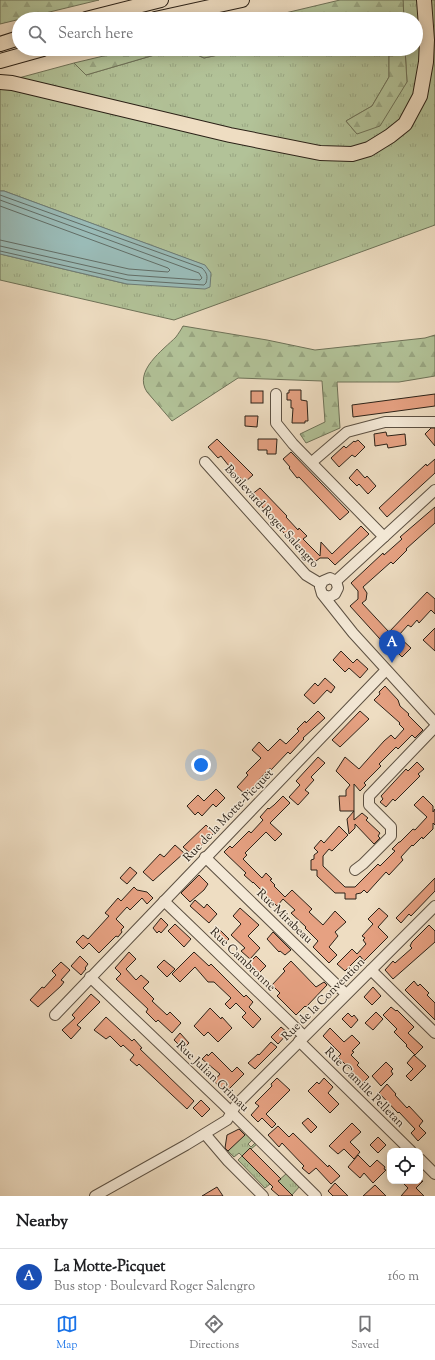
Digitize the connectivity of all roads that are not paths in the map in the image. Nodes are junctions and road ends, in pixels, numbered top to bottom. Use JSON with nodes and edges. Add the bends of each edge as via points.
{"nodes":[{"id":1,"x":161,"y":0,"type":"edge"},
{"id":2,"x":242,"y":0,"type":"edge"},
{"id":3,"x":424,"y":0,"type":"edge"},
{"id":4,"x":114,"y":12,"type":"edge"},
{"id":5,"x":187,"y":12,"type":"edge"},
{"id":6,"x":12,"y":40,"type":"edge"},
{"id":7,"x":0,"y":44,"type":"edge"},
{"id":8,"x":18,"y":56,"type":"edge"},
{"id":9,"x":0,"y":61,"type":"edge"},
{"id":10,"x":0,"y":82,"type":"edge"},
{"id":11,"x":276,"y":394,"type":"dead end"},
{"id":12,"x":435,"y":422,"type":"edge"},
{"id":13,"x":206,"y":462,"type":"dead end"},
{"id":14,"x":312,"y":462,"type":"junction"},
{"id":15,"x":435,"y":490,"type":"edge"},
{"id":16,"x":384,"y":537,"type":"junction"},
{"id":17,"x":337,"y":586,"type":"junction"},
{"id":18,"x":322,"y":589,"type":"junction"},
{"id":19,"x":337,"y":613,"type":"junction"},
{"id":20,"x":386,"y":670,"type":"junction"},
{"id":21,"x":435,"y":723,"type":"edge"},
{"id":22,"x":435,"y":727,"type":"edge"},
{"id":23,"x":205,"y":857,"type":"junction"},
{"id":24,"x":355,"y":870,"type":"dead end"},
{"id":25,"x":164,"y":901,"type":"junction"},
{"id":26,"x":435,"y":906,"type":"edge"},
{"id":27,"x":371,"y":970,"type":"junction"},
{"id":28,"x":90,"y":977,"type":"junction"},
{"id":29,"x":346,"y":994,"type":"junction"},
{"id":30,"x":55,"y":1015,"type":"dead end"},
{"id":31,"x":435,"y":1033,"type":"edge"},
{"id":32,"x":302,"y":1038,"type":"junction"},
{"id":33,"x":232,"y":1112,"type":"junction"},
{"id":34,"x":205,"y":1134,"type":"junction"},
{"id":35,"x":408,"y":1148,"type":"edge"},
{"id":36,"x":423,"y":1162,"type":"edge"},
{"id":37,"x":435,"y":1174,"type":"edge"},
{"id":38,"x":95,"y":1196,"type":"edge"},
{"id":39,"x":263,"y":1196,"type":"edge"},
{"id":40,"x":316,"y":1196,"type":"edge"}],
"edges":[{"from":1,"to":4,"type":"highway"},
{"from":2,"to":5,"type":"highway"},
{"from":3,"to":10,"type":"highway","via":[[427,40],[420,96],[405,124],[369,149],[352,154],[320,153],[230,135]]},
{"from":6,"to":7,"type":"highway"},
{"from":8,"to":9,"type":"highway"},
{"from":11,"to":14,"type":"street","via":[[276,423]]},
{"from":12,"to":14,"type":"street","via":[[385,422],[347,432]]},
{"from":13,"to":18,"type":"street","name":"Boulevard Roger Salengro","via":[[306,575]]},
{"from":14,"to":16,"type":"street"},
{"from":15,"to":16,"type":"street"},
{"from":16,"to":17,"type":"street"},
{"from":17,"to":18,"type":"street","via":[[330,578],[326,579]]},
{"from":17,"to":18,"type":"street","via":[[335,594],[329,597]]},
{"from":17,"to":19,"type":"street"},
{"from":18,"to":19,"type":"street","name":"Boulevard Roger Salengro"},
{"from":19,"to":20,"type":"street","name":"Boulevard Roger Salengro"},
{"from":20,"to":21,"type":"street","name":"Boulevard Roger Salengro"},
{"from":20,"to":23,"type":"street","name":"Rue de la Motte-Picquet"},
{"from":22,"to":24,"type":"street","via":[[369,796],[369,805],[391,827],[392,836]]},
{"from":23,"to":25,"type":"street","name":"Rue de la Motte-Picquet"},
{"from":23,"to":29,"type":"street","name":"Rue Mirabeau"},
{"from":25,"to":28,"type":"street","name":"Rue de la Motte-Picquet"},
{"from":25,"to":32,"type":"street","name":"Rue Cambronne"},
{"from":26,"to":27,"type":"street","name":"Rue de la Convention"},
{"from":27,"to":29,"type":"street","name":"Rue de la Convention"},
{"from":27,"to":31,"type":"street"},
{"from":28,"to":30,"type":"street","name":"Rue de la Motte-Picquet"},
{"from":28,"to":33,"type":"street","name":"Rue Julian Grimau"},
{"from":29,"to":32,"type":"street","name":"Rue de la Convention"},
{"from":32,"to":33,"type":"street","name":"Rue de la Convention"},
{"from":32,"to":35,"type":"street","name":"Rue Camille Pelletan"},
{"from":33,"to":34,"type":"street","name":"Rue de la Convention","via":[[227,1120]]},
{"from":33,"to":40,"type":"street","name":"Rue Julian Grimau"},
{"from":34,"to":38,"type":"street","name":"Rue de la Convention"},
{"from":34,"to":39,"type":"street"},
{"from":36,"to":37,"type":"street"}]}
